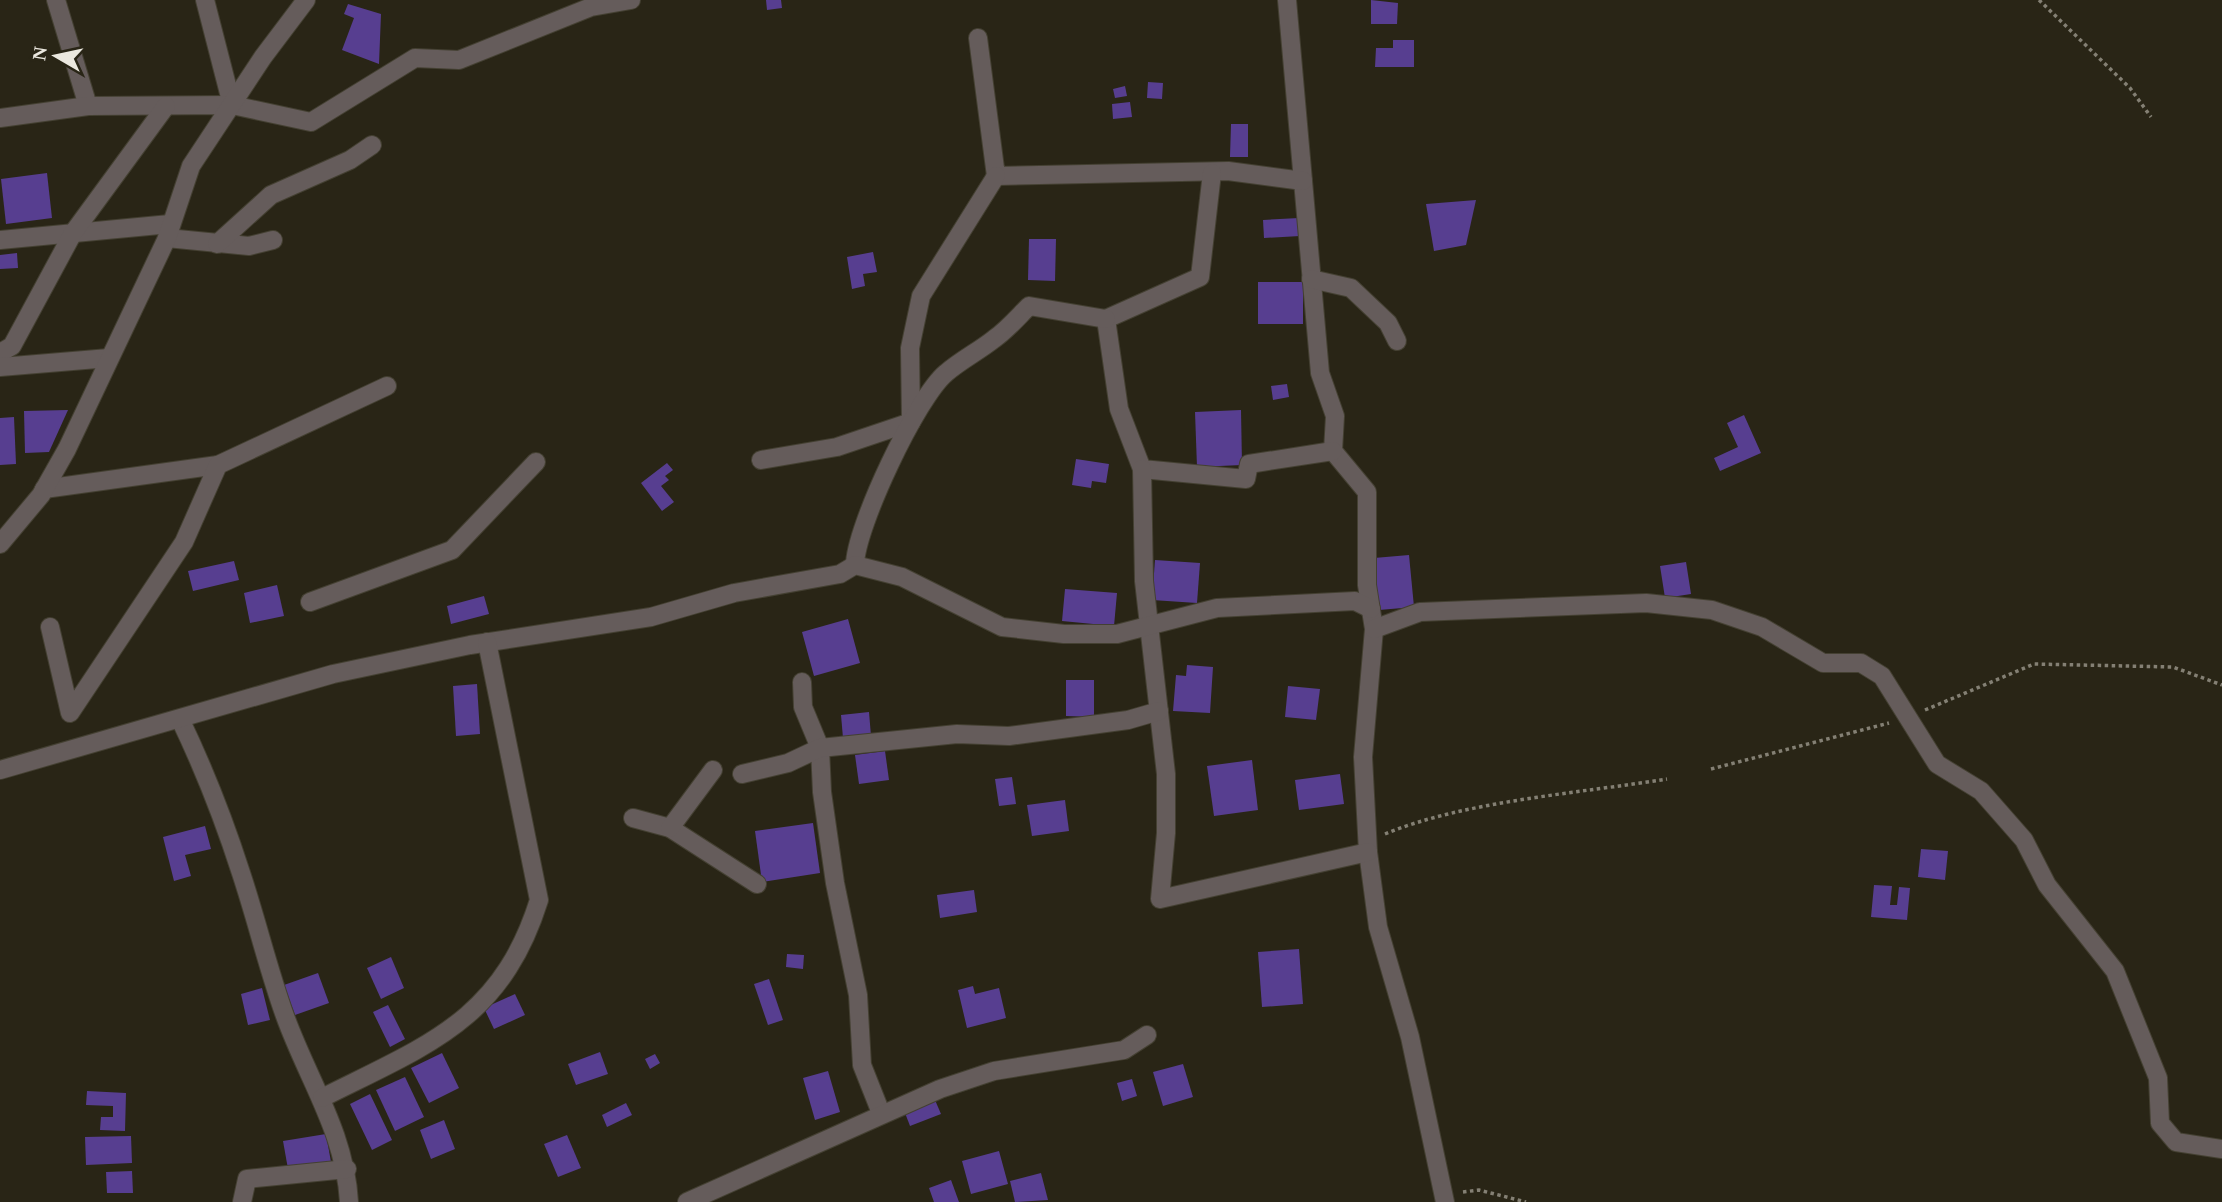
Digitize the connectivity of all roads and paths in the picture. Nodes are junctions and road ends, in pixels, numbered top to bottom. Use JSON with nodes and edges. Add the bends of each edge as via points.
{"nodes":[{"id":1,"x":56,"y":0,"type":"edge"},
{"id":2,"x":205,"y":0,"type":"edge"},
{"id":3,"x":306,"y":0,"type":"edge"},
{"id":4,"x":631,"y":0,"type":"edge"},
{"id":5,"x":1287,"y":0,"type":"edge"},
{"id":6,"x":2039,"y":0,"type":"edge"},
{"id":7,"x":978,"y":38,"type":"dead end"},
{"id":8,"x":232,"y":105,"type":"junction"},
{"id":9,"x":88,"y":106,"type":"junction"},
{"id":10,"x":166,"y":106,"type":"junction"},
{"id":11,"x":2151,"y":117,"type":"dead end"},
{"id":12,"x":0,"y":118,"type":"edge"},
{"id":13,"x":372,"y":145,"type":"dead end"},
{"id":14,"x":1212,"y":173,"type":"junction"},
{"id":15,"x":996,"y":176,"type":"junction"},
{"id":16,"x":1303,"y":181,"type":"junction"},
{"id":17,"x":169,"y":231,"type":"junction"},
{"id":18,"x":73,"y":233,"type":"junction"},
{"id":19,"x":0,"y":240,"type":"edge"},
{"id":20,"x":273,"y":240,"type":"dead end"},
{"id":21,"x":218,"y":244,"type":"junction"},
{"id":22,"x":1311,"y":279,"type":"junction"},
{"id":23,"x":1106,"y":319,"type":"junction"},
{"id":24,"x":1397,"y":341,"type":"dead end"},
{"id":25,"x":0,"y":353,"type":"edge"},
{"id":26,"x":109,"y":358,"type":"junction"},
{"id":27,"x":0,"y":367,"type":"edge"},
{"id":28,"x":387,"y":386,"type":"dead end"},
{"id":29,"x":911,"y":422,"type":"junction"},
{"id":30,"x":1332,"y":451,"type":"junction"},
{"id":31,"x":761,"y":460,"type":"dead end"},
{"id":32,"x":536,"y":462,"type":"dead end"},
{"id":33,"x":218,"y":465,"type":"junction"},
{"id":34,"x":1142,"y":469,"type":"junction"},
{"id":35,"x":44,"y":489,"type":"junction"},
{"id":36,"x":0,"y":544,"type":"edge"},
{"id":37,"x":855,"y":565,"type":"junction"},
{"id":38,"x":310,"y":602,"type":"dead end"},
{"id":39,"x":1371,"y":609,"type":"junction"},
{"id":40,"x":1149,"y":626,"type":"junction"},
{"id":41,"x":51,"y":627,"type":"dead end"},
{"id":42,"x":1374,"y":629,"type":"junction"},
{"id":43,"x":487,"y":642,"type":"junction"},
{"id":44,"x":802,"y":682,"type":"dead end"},
{"id":45,"x":2222,"y":685,"type":"edge"},
{"id":46,"x":1159,"y":711,"type":"junction"},
{"id":47,"x":1908,"y":718,"type":"junction"},
{"id":48,"x":180,"y":719,"type":"junction"},
{"id":49,"x":820,"y":748,"type":"junction"},
{"id":50,"x":1711,"y":769,"type":"dead end"},
{"id":51,"x":0,"y":770,"type":"edge"},
{"id":52,"x":713,"y":770,"type":"dead end"},
{"id":53,"x":742,"y":774,"type":"dead end"},
{"id":54,"x":1667,"y":779,"type":"dead end"},
{"id":55,"x":633,"y":818,"type":"dead end"},
{"id":56,"x":670,"y":828,"type":"junction"},
{"id":57,"x":1367,"y":847,"type":"junction"},
{"id":58,"x":757,"y":884,"type":"dead end"},
{"id":59,"x":1147,"y":1035,"type":"dead end"},
{"id":60,"x":323,"y":1098,"type":"junction"},
{"id":61,"x":881,"y":1114,"type":"junction"},
{"id":62,"x":2222,"y":1149,"type":"edge"},
{"id":63,"x":347,"y":1169,"type":"junction"},
{"id":64,"x":1444,"y":1198,"type":"edge"},
{"id":65,"x":242,"y":1202,"type":"edge"},
{"id":66,"x":349,"y":1202,"type":"edge"},
{"id":67,"x":687,"y":1202,"type":"edge"},
{"id":68,"x":1526,"y":1202,"type":"edge"}],
"edges":[{"from":1,"to":9,"type":"street"},
{"from":2,"to":8,"type":"street"},
{"from":3,"to":8,"type":"street"},
{"from":4,"to":8,"type":"street","via":[[591,7],[459,60],[415,58],[312,122]]},
{"from":5,"to":16,"type":"street"},
{"from":6,"to":11,"type":"path","via":[[2130,88]]},
{"from":7,"to":15,"type":"street"},
{"from":8,"to":10,"type":"street"},
{"from":8,"to":17,"type":"street","via":[[191,166]]},
{"from":9,"to":10,"type":"street"},
{"from":9,"to":12,"type":"street"},
{"from":10,"to":18,"type":"street"},
{"from":13,"to":21,"type":"street","via":[[350,160],[271,195]]},
{"from":14,"to":15,"type":"street"},
{"from":14,"to":16,"type":"street"},
{"from":14,"to":23,"type":"street","via":[[1200,277]]},
{"from":15,"to":29,"type":"street","via":[[921,296],[910,348]]},
{"from":16,"to":22,"type":"street"},
{"from":17,"to":18,"type":"street"},
{"from":17,"to":21,"type":"street"},
{"from":17,"to":26,"type":"street"},
{"from":18,"to":19,"type":"street"},
{"from":18,"to":25,"type":"street","via":[[12,346]]},
{"from":20,"to":21,"type":"street","via":[[249,246]]},
{"from":22,"to":24,"type":"street","via":[[1351,288],[1388,323]]},
{"from":22,"to":30,"type":"street","via":[[1320,373],[1335,416]]},
{"from":23,"to":29,"type":"street","via":[[1029,306],[996,339],[944,374]]},
{"from":23,"to":34,"type":"street","via":[[1119,410]]},
{"from":26,"to":27,"type":"street"},
{"from":26,"to":35,"type":"street"},
{"from":28,"to":33,"type":"street"},
{"from":29,"to":31,"type":"street","via":[[837,447]]},
{"from":29,"to":37,"type":"street","via":[[855,550]]},
{"from":30,"to":34,"type":"street","via":[[1249,464],[1246,479]]},
{"from":30,"to":39,"type":"street","via":[[1367,492]]},
{"from":32,"to":38,"type":"street","via":[[452,550]]},
{"from":33,"to":35,"type":"street"},
{"from":33,"to":41,"type":"street","via":[[184,542],[71,713]]},
{"from":34,"to":40,"type":"street"},
{"from":35,"to":36,"type":"street"},
{"from":37,"to":40,"type":"street","via":[[902,577],[1002,627],[1117,634]]},
{"from":37,"to":43,"type":"street","via":[[840,574],[734,593],[650,617]]},
{"from":39,"to":40,"type":"street","via":[[1355,601],[1217,608]]},
{"from":39,"to":42,"type":"street"},
{"from":40,"to":46,"type":"street"},
{"from":42,"to":47,"type":"street","via":[[1420,612],[1633,603],[1712,610],[1762,627],[1823,663],[1861,663],[1882,676]]},
{"from":42,"to":57,"type":"street","via":[[1363,757]]},
{"from":43,"to":48,"type":"street","via":[[333,674]]},
{"from":43,"to":60,"type":"street","via":[[540,900],[528,936],[507,975],[462,1023]]},
{"from":44,"to":49,"type":"street","via":[[803,708]]},
{"from":45,"to":47,"type":"path","via":[[2174,667],[2034,664]]},
{"from":46,"to":49,"type":"street","via":[[1128,720],[1009,736],[957,734]]},
{"from":46,"to":57,"type":"street","via":[[1166,774],[1160,899]]},
{"from":47,"to":50,"type":"path"},
{"from":47,"to":62,"type":"street","via":[[1937,764],[1981,791],[2024,840],[2047,885],[2115,971],[2158,1078],[2160,1123],[2176,1142]]},
{"from":48,"to":51,"type":"street"},
{"from":48,"to":60,"type":"street","via":[[205,770],[233,848],[286,1020]]},
{"from":49,"to":53,"type":"street","via":[[788,763]]},
{"from":49,"to":61,"type":"street","via":[[834,871],[858,995],[862,1065]]},
{"from":52,"to":56,"type":"street"},
{"from":54,"to":57,"type":"path","via":[[1508,803],[1409,824]]},
{"from":55,"to":56,"type":"street"},
{"from":56,"to":58,"type":"street"},
{"from":57,"to":64,"type":"street","via":[[1378,927],[1410,1037]]},
{"from":59,"to":61,"type":"street","via":[[1124,1050],[994,1071]]},
{"from":60,"to":63,"type":"street"},
{"from":61,"to":67,"type":"street"},
{"from":63,"to":65,"type":"street","via":[[247,1179]]},
{"from":63,"to":66,"type":"street"},
{"from":64,"to":68,"type":"path","via":[[1479,1190]]}]}
